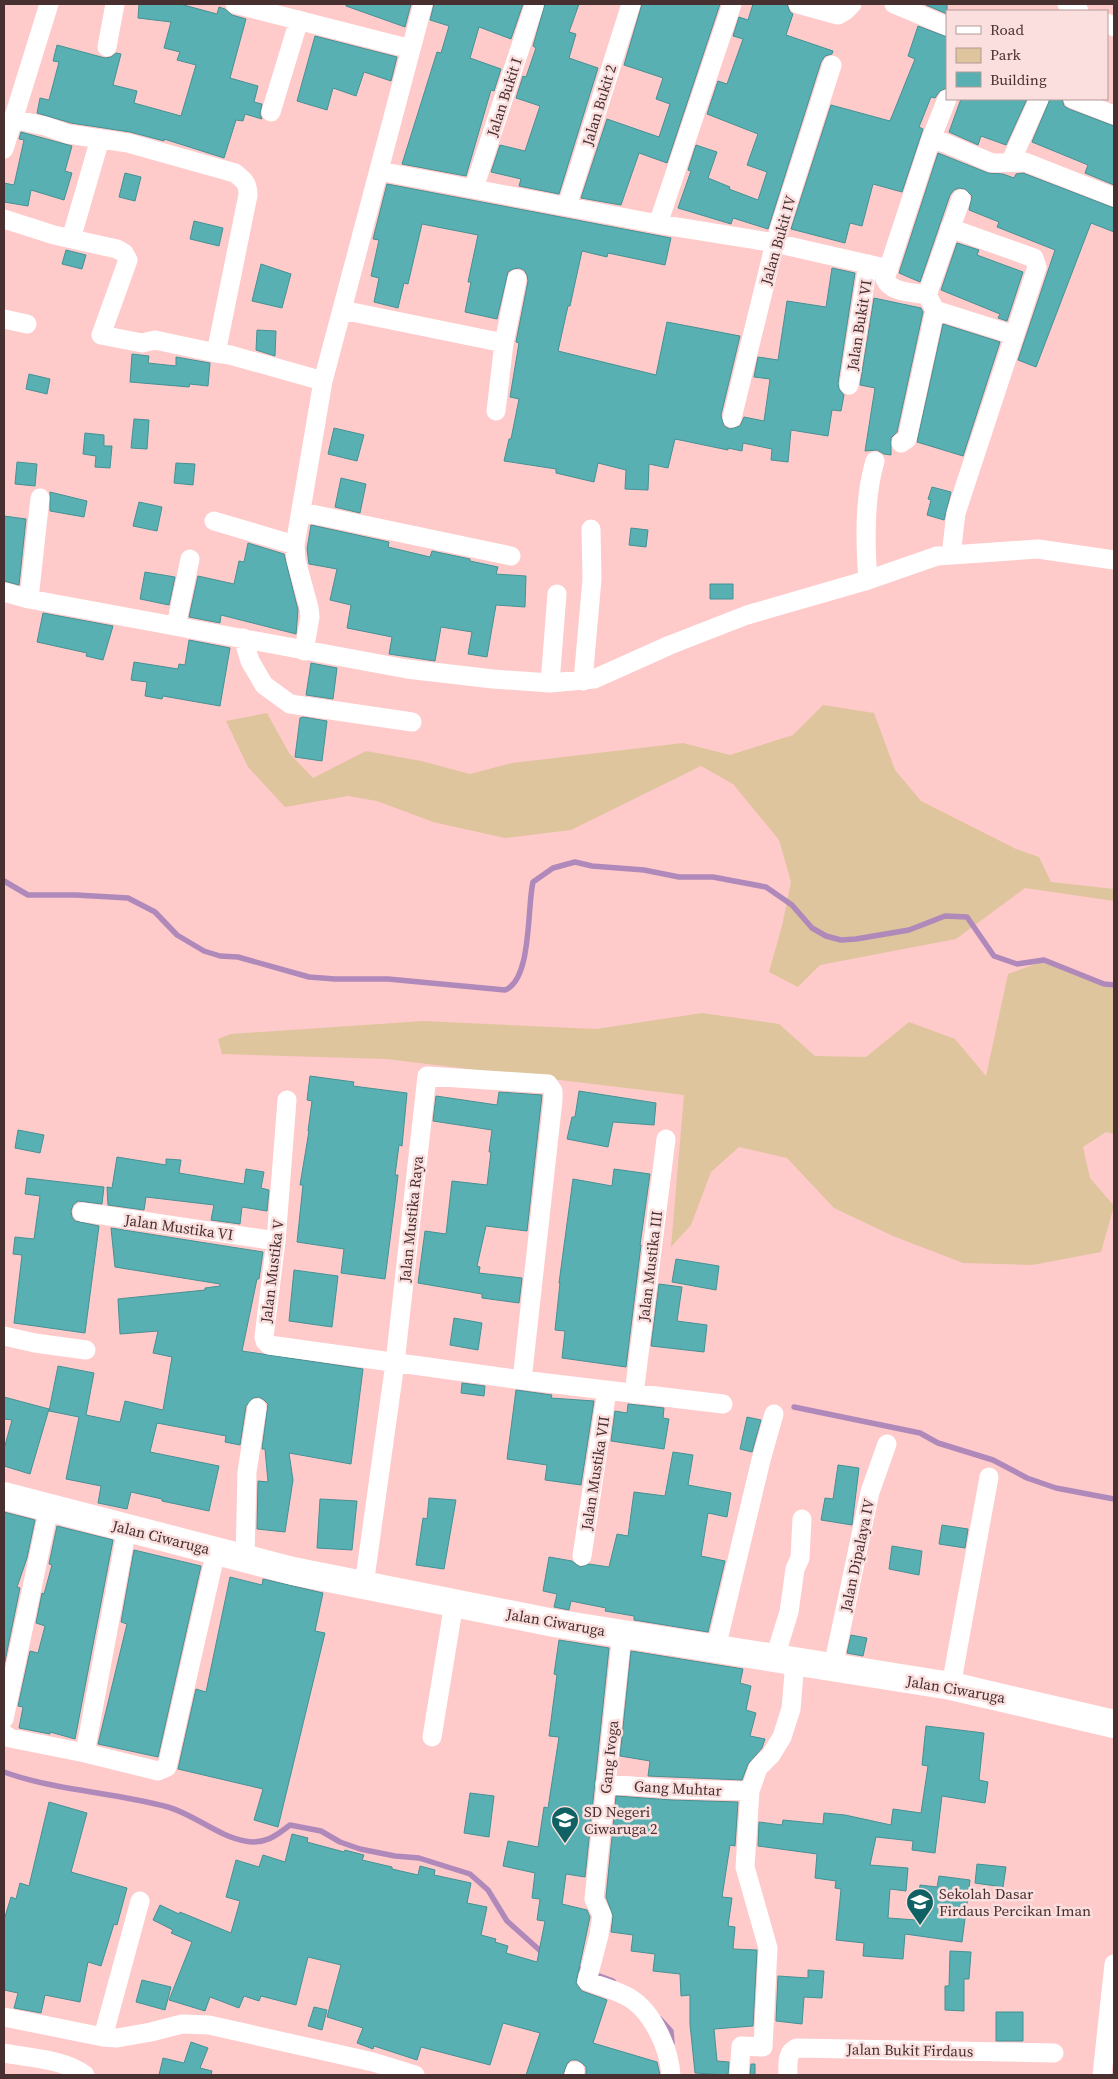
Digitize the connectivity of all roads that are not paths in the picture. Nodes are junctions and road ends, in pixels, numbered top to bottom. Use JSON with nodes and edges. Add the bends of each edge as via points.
{"nodes":[{"id":1,"x":49,"y":4,"type":"edge"},
{"id":2,"x":115,"y":4,"type":"edge"},
{"id":3,"x":235,"y":4,"type":"edge"},
{"id":4,"x":423,"y":4,"type":"edge"},
{"id":5,"x":631,"y":4,"type":"edge"},
{"id":6,"x":732,"y":4,"type":"edge"},
{"id":7,"x":798,"y":4,"type":"edge"},
{"id":8,"x":894,"y":4,"type":"edge"},
{"id":9,"x":534,"y":6,"type":"dead end"},
{"id":10,"x":845,"y":9,"type":"edge"},
{"id":11,"x":299,"y":20,"type":"junction"},
{"id":12,"x":946,"y":26,"type":"edge"},
{"id":13,"x":107,"y":47,"type":"dead end"},
{"id":14,"x":411,"y":49,"type":"junction"},
{"id":15,"x":832,"y":65,"type":"dead end"},
{"id":16,"x":947,"y":100,"type":"edge"},
{"id":17,"x":1039,"y":100,"type":"edge"},
{"id":18,"x":1076,"y":100,"type":"edge"},
{"id":19,"x":271,"y":112,"type":"dead end"},
{"id":20,"x":1114,"y":115,"type":"edge"},
{"id":21,"x":12,"y":119,"type":"junction"},
{"id":22,"x":100,"y":139,"type":"junction"},
{"id":23,"x":929,"y":143,"type":"junction"},
{"id":24,"x":4,"y":149,"type":"edge"},
{"id":25,"x":1011,"y":161,"type":"junction"},
{"id":26,"x":379,"y":171,"type":"junction"},
{"id":27,"x":474,"y":188,"type":"junction"},
{"id":28,"x":1114,"y":197,"type":"edge"},
{"id":29,"x":962,"y":199,"type":"dead end"},
{"id":30,"x":567,"y":206,"type":"junction"},
{"id":31,"x":4,"y":219,"type":"edge"},
{"id":32,"x":658,"y":224,"type":"junction"},
{"id":33,"x":950,"y":228,"type":"junction"},
{"id":34,"x":71,"y":239,"type":"junction"},
{"id":35,"x":775,"y":243,"type":"junction"},
{"id":36,"x":868,"y":264,"type":"junction"},
{"id":37,"x":889,"y":269,"type":"junction"},
{"id":38,"x":517,"y":279,"type":"dead end"},
{"id":39,"x":931,"y":303,"type":"junction"},
{"id":40,"x":342,"y":310,"type":"junction"},
{"id":41,"x":4,"y":319,"type":"edge"},
{"id":42,"x":27,"y":324,"type":"dead end"},
{"id":43,"x":1014,"y":335,"type":"junction"},
{"id":44,"x":504,"y":343,"type":"junction"},
{"id":45,"x":216,"y":353,"type":"junction"},
{"id":46,"x":323,"y":381,"type":"junction"},
{"id":47,"x":849,"y":385,"type":"dead end"},
{"id":48,"x":496,"y":410,"type":"dead end"},
{"id":49,"x":732,"y":418,"type":"dead end"},
{"id":50,"x":902,"y":444,"type":"dead end"},
{"id":51,"x":875,"y":461,"type":"dead end"},
{"id":52,"x":40,"y":498,"type":"dead end"},
{"id":53,"x":302,"y":512,"type":"junction"},
{"id":54,"x":214,"y":521,"type":"dead end"},
{"id":55,"x":591,"y":529,"type":"dead end"},
{"id":56,"x":295,"y":545,"type":"junction"},
{"id":57,"x":951,"y":555,"type":"junction"},
{"id":58,"x":511,"y":556,"type":"dead end"},
{"id":59,"x":190,"y":559,"type":"dead end"},
{"id":60,"x":1114,"y":560,"type":"edge"},
{"id":61,"x":868,"y":580,"type":"junction"},
{"id":62,"x":4,"y":592,"type":"edge"},
{"id":63,"x":557,"y":594,"type":"dead end"},
{"id":64,"x":29,"y":599,"type":"junction"},
{"id":65,"x":176,"y":626,"type":"junction"},
{"id":66,"x":243,"y":638,"type":"junction"},
{"id":67,"x":304,"y":651,"type":"junction"},
{"id":68,"x":583,"y":681,"type":"junction"},
{"id":69,"x":550,"y":683,"type":"junction"},
{"id":70,"x":412,"y":722,"type":"dead end"},
{"id":71,"x":287,"y":1100,"type":"dead end"},
{"id":72,"x":666,"y":1139,"type":"dead end"},
{"id":73,"x":82,"y":1212,"type":"dead end"},
{"id":74,"x":276,"y":1241,"type":"junction"},
{"id":75,"x":4,"y":1336,"type":"edge"},
{"id":76,"x":86,"y":1350,"type":"dead end"},
{"id":77,"x":395,"y":1363,"type":"junction"},
{"id":78,"x":522,"y":1380,"type":"junction"},
{"id":79,"x":607,"y":1390,"type":"junction"},
{"id":80,"x":634,"y":1394,"type":"junction"},
{"id":81,"x":722,"y":1404,"type":"dead end"},
{"id":82,"x":257,"y":1408,"type":"dead end"},
{"id":83,"x":774,"y":1414,"type":"dead end"},
{"id":84,"x":886,"y":1444,"type":"dead end"},
{"id":85,"x":989,"y":1477,"type":"dead end"},
{"id":86,"x":4,"y":1496,"type":"edge"},
{"id":87,"x":49,"y":1508,"type":"junction"},
{"id":88,"x":802,"y":1519,"type":"dead end"},
{"id":89,"x":127,"y":1528,"type":"junction"},
{"id":90,"x":216,"y":1551,"type":"junction"},
{"id":91,"x":582,"y":1556,"type":"dead end"},
{"id":92,"x":245,"y":1559,"type":"junction"},
{"id":93,"x":364,"y":1585,"type":"junction"},
{"id":94,"x":454,"y":1603,"type":"junction"},
{"id":95,"x":622,"y":1633,"type":"junction"},
{"id":96,"x":716,"y":1648,"type":"junction"},
{"id":97,"x":785,"y":1659,"type":"junction"},
{"id":98,"x":833,"y":1667,"type":"junction"},
{"id":99,"x":951,"y":1686,"type":"junction"},
{"id":100,"x":4,"y":1719,"type":"edge"},
{"id":101,"x":1114,"y":1724,"type":"edge"},
{"id":102,"x":4,"y":1734,"type":"edge"},
{"id":103,"x":432,"y":1737,"type":"dead end"},
{"id":104,"x":85,"y":1753,"type":"junction"},
{"id":105,"x":605,"y":1784,"type":"junction"},
{"id":106,"x":750,"y":1791,"type":"junction"},
{"id":107,"x":140,"y":1901,"type":"dead end"},
{"id":108,"x":1114,"y":1964,"type":"edge"},
{"id":109,"x":4,"y":2017,"type":"edge"},
{"id":110,"x":103,"y":2038,"type":"junction"},
{"id":111,"x":1054,"y":2052,"type":"dead end"},
{"id":112,"x":4,"y":2053,"type":"edge"},
{"id":113,"x":86,"y":2075,"type":"edge"},
{"id":114,"x":415,"y":2075,"type":"edge"},
{"id":115,"x":671,"y":2075,"type":"edge"},
{"id":116,"x":739,"y":2075,"type":"edge"},
{"id":117,"x":788,"y":2075,"type":"edge"},
{"id":118,"x":1102,"y":2075,"type":"edge"}],
"edges":[{"from":1,"to":21,"type":"street"},
{"from":2,"to":13,"type":"street"},
{"from":3,"to":11,"type":"street"},
{"from":4,"to":14,"type":"street"},
{"from":5,"to":30,"type":"street","name":"Jalan Bukit 2"},
{"from":6,"to":32,"type":"street"},
{"from":7,"to":10,"type":"street"},
{"from":8,"to":12,"type":"street"},
{"from":9,"to":27,"type":"street","name":"Jalan Bukit I"},
{"from":11,"to":14,"type":"street"},
{"from":11,"to":19,"type":"street"},
{"from":14,"to":26,"type":"street"},
{"from":15,"to":35,"type":"street","name":"Jalan Bukit IV"},
{"from":16,"to":23,"type":"street"},
{"from":17,"to":25,"type":"street"},
{"from":18,"to":20,"type":"street"},
{"from":21,"to":22,"type":"street"},
{"from":21,"to":24,"type":"street"},
{"from":22,"to":34,"type":"street"},
{"from":22,"to":45,"type":"street","via":[[128,143],[235,173],[248,187]]},
{"from":23,"to":25,"type":"street","via":[[946,143],[992,164]]},
{"from":23,"to":37,"type":"street"},
{"from":25,"to":28,"type":"street","via":[[1039,166]]},
{"from":26,"to":27,"type":"street"},
{"from":26,"to":40,"type":"street"},
{"from":27,"to":30,"type":"street"},
{"from":29,"to":33,"type":"street"},
{"from":30,"to":32,"type":"street"},
{"from":31,"to":34,"type":"street"},
{"from":32,"to":35,"type":"street"},
{"from":33,"to":39,"type":"street"},
{"from":33,"to":43,"type":"street","via":[[1034,258],[1037,267]]},
{"from":34,"to":45,"type":"street","via":[[117,249],[128,260],[101,335],[142,343],[155,340]]},
{"from":35,"to":36,"type":"street"},
{"from":35,"to":49,"type":"street","name":"Jalan Bukit IV"},
{"from":36,"to":37,"type":"street"},
{"from":36,"to":47,"type":"street","name":"Jalan Bukit VI"},
{"from":37,"to":39,"type":"street","via":[[885,280],[887,285]]},
{"from":38,"to":44,"type":"street"},
{"from":39,"to":43,"type":"street"},
{"from":39,"to":50,"type":"street","via":[[907,439]]},
{"from":40,"to":44,"type":"street"},
{"from":40,"to":46,"type":"street"},
{"from":41,"to":42,"type":"street"},
{"from":43,"to":57,"type":"street","via":[[956,513]]},
{"from":44,"to":48,"type":"street"},
{"from":45,"to":46,"type":"street"},
{"from":46,"to":53,"type":"street"},
{"from":51,"to":61,"type":"street","via":[[868,498]]},
{"from":52,"to":64,"type":"street"},
{"from":53,"to":56,"type":"street"},
{"from":53,"to":58,"type":"street"},
{"from":54,"to":56,"type":"street"},
{"from":55,"to":68,"type":"street","via":[[592,579]]},
{"from":56,"to":67,"type":"street","via":[[310,617]]},
{"from":57,"to":60,"type":"street","via":[[1038,549]]},
{"from":57,"to":61,"type":"street","via":[[938,556]]},
{"from":59,"to":65,"type":"street"},
{"from":61,"to":68,"type":"street","via":[[747,615]]},
{"from":62,"to":64,"type":"street"},
{"from":63,"to":69,"type":"street"},
{"from":64,"to":65,"type":"street"},
{"from":65,"to":66,"type":"street"},
{"from":66,"to":67,"type":"street"},
{"from":66,"to":70,"type":"street","via":[[250,661],[264,685],[290,704]]},
{"from":67,"to":69,"type":"street","via":[[417,670]]},
{"from":68,"to":69,"type":"street"},
{"from":71,"to":74,"type":"street","name":"Jalan Mustika V"},
{"from":72,"to":80,"type":"street","name":"Jalan Mustika III"},
{"from":73,"to":74,"type":"street","name":"Jalan Mustika VI"},
{"from":74,"to":77,"type":"street","name":"Jalan Mustika V","via":[[265,1341]]},
{"from":75,"to":76,"type":"street"},
{"from":77,"to":78,"type":"street"},
{"from":77,"to":78,"type":"street","name":"Jalan Mustika Raya","via":[[427,1076],[548,1084],[553,1091],[553,1100]]},
{"from":77,"to":93,"type":"street","name":"Jalan Mustika Raya"},
{"from":78,"to":79,"type":"street"},
{"from":79,"to":80,"type":"street"},
{"from":79,"to":91,"type":"street","name":"Jalan Mustika VII"},
{"from":80,"to":81,"type":"street"},
{"from":82,"to":92,"type":"street","via":[[247,1472]]},
{"from":83,"to":96,"type":"street"},
{"from":84,"to":98,"type":"street","name":"Jalan Dipalaya IV","via":[[870,1492]]},
{"from":85,"to":99,"type":"street"},
{"from":86,"to":87,"type":"street","name":"Jalan Ciwaruga"},
{"from":87,"to":89,"type":"street","name":"Jalan Ciwaruga"},
{"from":87,"to":100,"type":"street"},
{"from":88,"to":97,"type":"street","via":[[800,1558],[795,1569]]},
{"from":89,"to":90,"type":"street","name":"Jalan Ciwaruga"},
{"from":89,"to":104,"type":"street"},
{"from":90,"to":92,"type":"street","name":"Jalan Ciwaruga"},
{"from":90,"to":104,"type":"street","via":[[167,1767],[158,1771]]},
{"from":92,"to":93,"type":"street","name":"Jalan Ciwaruga"},
{"from":93,"to":94,"type":"street","name":"Jalan Ciwaruga"},
{"from":94,"to":95,"type":"street","name":"Jalan Ciwaruga"},
{"from":94,"to":103,"type":"street"},
{"from":95,"to":96,"type":"street","name":"Jalan Ciwaruga"},
{"from":95,"to":105,"type":"street","name":"Gang Ivoga"},
{"from":96,"to":97,"type":"street","name":"Jalan Ciwaruga"},
{"from":97,"to":98,"type":"street","name":"Jalan Ciwaruga"},
{"from":97,"to":106,"type":"street","via":[[791,1709],[782,1737],[758,1768]]},
{"from":98,"to":99,"type":"street","name":"Jalan Ciwaruga"},
{"from":99,"to":101,"type":"street","name":"Jalan Ciwaruga"},
{"from":102,"to":104,"type":"street","via":[[10,1738]]},
{"from":105,"to":106,"type":"street","name":"Gang Muhtar","via":[[672,1790]]},
{"from":105,"to":115,"type":"street","name":"Gang Ivoga","via":[[594,1899],[602,1915],[588,1981],[625,1995],[641,2007],[666,2051]]},
{"from":106,"to":116,"type":"street","via":[[745,1867],[768,1948],[767,1991],[763,2047],[741,2046]]},
{"from":107,"to":110,"type":"street"},
{"from":108,"to":118,"type":"street"},
{"from":109,"to":110,"type":"street"},
{"from":110,"to":114,"type":"street","via":[[152,2032],[182,2024],[209,2025],[373,2062]]},
{"from":111,"to":117,"type":"street","name":"Jalan Bukit Firdaus","via":[[797,2048],[790,2054]]},
{"from":112,"to":113,"type":"street","via":[[54,2062]]}]}
